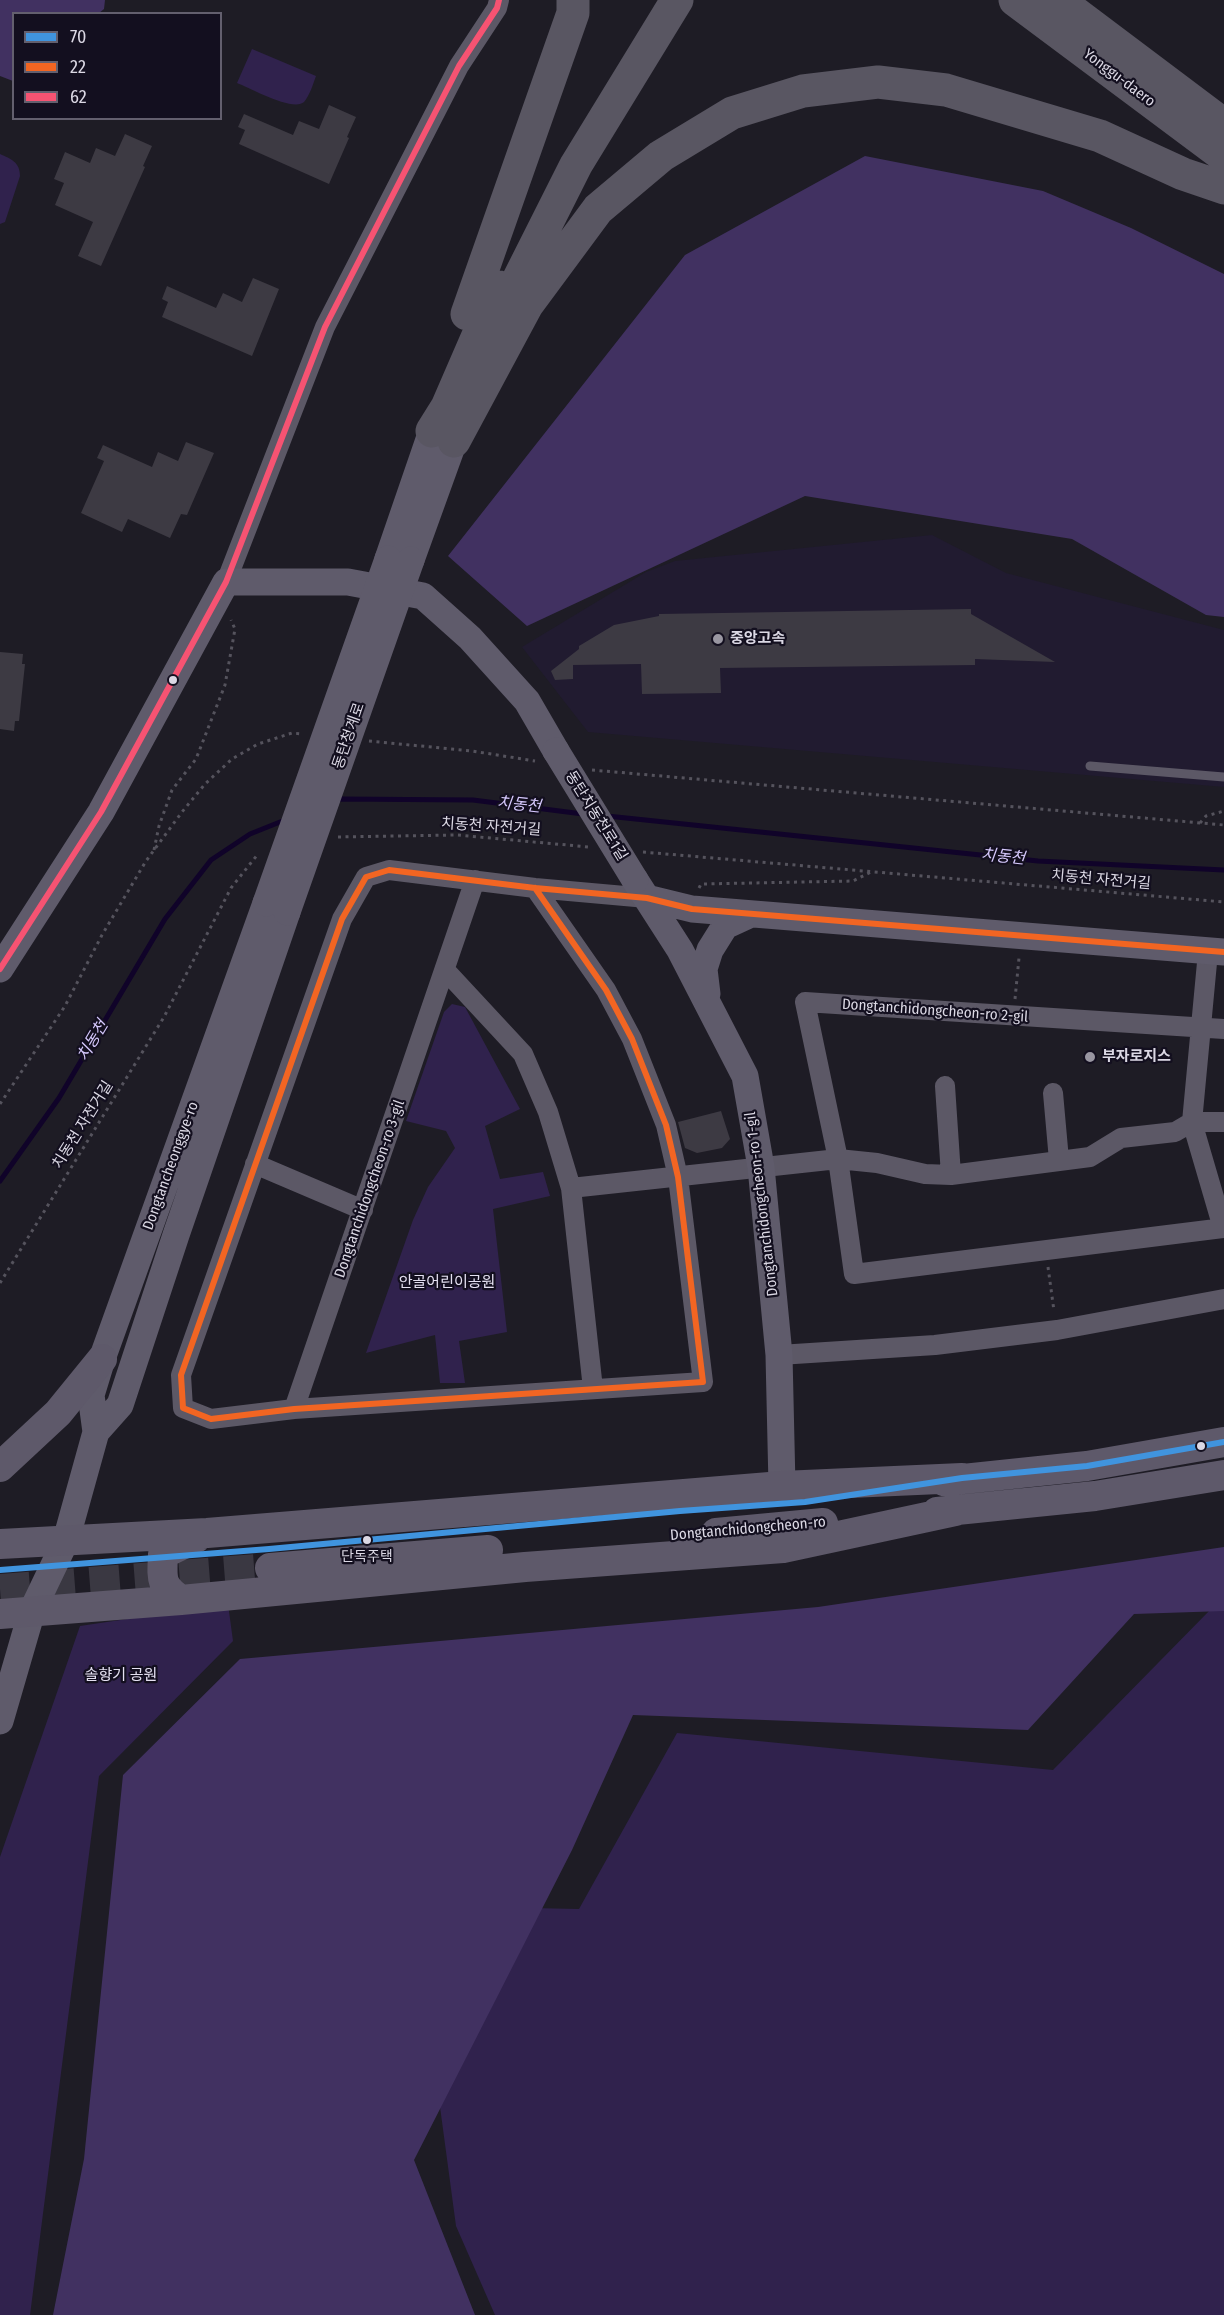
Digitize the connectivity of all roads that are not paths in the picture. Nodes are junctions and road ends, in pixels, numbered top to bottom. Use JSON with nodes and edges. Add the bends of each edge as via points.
{"nodes":[{"id":1,"x":499,"y":0,"type":"edge"},
{"id":2,"x":573,"y":0,"type":"edge"},
{"id":3,"x":665,"y":0,"type":"edge"},
{"id":4,"x":677,"y":0,"type":"edge"},
{"id":5,"x":1015,"y":0,"type":"edge"},
{"id":6,"x":1058,"y":0,"type":"edge"},
{"id":7,"x":1224,"y":125,"type":"edge"},
{"id":8,"x":1224,"y":156,"type":"edge"},
{"id":9,"x":1224,"y":189,"type":"edge"},
{"id":10,"x":443,"y":436,"type":"junction"},
{"id":11,"x":223,"y":588,"type":"junction"},
{"id":12,"x":1090,"y":766,"type":"dead end"},
{"id":13,"x":1224,"y":777,"type":"edge"},
{"id":14,"x":475,"y":880,"type":"junction"},
{"id":15,"x":535,"y":888,"type":"junction"},
{"id":16,"x":641,"y":889,"type":"junction"},
{"id":17,"x":276,"y":908,"type":"junction"},
{"id":18,"x":751,"y":914,"type":"junction"},
{"id":19,"x":1216,"y":952,"type":"edge"},
{"id":20,"x":0,"y":969,"type":"edge"},
{"id":21,"x":445,"y":970,"type":"junction"},
{"id":22,"x":708,"y":1001,"type":"junction"},
{"id":23,"x":1201,"y":1028,"type":"junction"},
{"id":24,"x":1224,"y":1029,"type":"edge"},
{"id":25,"x":945,"y":1086,"type":"dead end"},
{"id":26,"x":1053,"y":1093,"type":"dead end"},
{"id":27,"x":1192,"y":1122,"type":"junction"},
{"id":28,"x":1224,"y":1122,"type":"edge"},
{"id":29,"x":838,"y":1159,"type":"junction"},
{"id":30,"x":1059,"y":1160,"type":"junction"},
{"id":31,"x":255,"y":1164,"type":"junction"},
{"id":32,"x":761,"y":1167,"type":"junction"},
{"id":33,"x":951,"y":1175,"type":"junction"},
{"id":34,"x":678,"y":1177,"type":"junction"},
{"id":35,"x":571,"y":1188,"type":"junction"},
{"id":36,"x":363,"y":1210,"type":"junction"},
{"id":37,"x":1224,"y":1228,"type":"edge"},
{"id":38,"x":1224,"y":1299,"type":"edge"},
{"id":39,"x":779,"y":1355,"type":"junction"},
{"id":40,"x":102,"y":1359,"type":"junction"},
{"id":41,"x":593,"y":1389,"type":"junction"},
{"id":42,"x":294,"y":1409,"type":"junction"},
{"id":43,"x":96,"y":1432,"type":"junction"},
{"id":44,"x":1224,"y":1442,"type":"edge"},
{"id":45,"x":0,"y":1467,"type":"edge"},
{"id":46,"x":1224,"y":1475,"type":"edge"},
{"id":47,"x":962,"y":1478,"type":"junction"},
{"id":48,"x":783,"y":1486,"type":"junction"},
{"id":49,"x":955,"y":1511,"type":"junction"},
{"id":50,"x":207,"y":1533,"type":"junction"},
{"id":51,"x":66,"y":1540,"type":"junction"},
{"id":52,"x":0,"y":1544,"type":"edge"},
{"id":53,"x":182,"y":1600,"type":"junction"},
{"id":54,"x":32,"y":1611,"type":"junction"},
{"id":55,"x":0,"y":1614,"type":"edge"},
{"id":56,"x":0,"y":1721,"type":"edge"}],
"edges":[{"from":1,"to":11,"type":"street","via":[[459,66],[324,327]]},
{"from":2,"to":10,"type":"highway","via":[[573,13],[435,404]]},
{"from":3,"to":10,"type":"highway","via":[[520,243],[447,407]]},
{"from":4,"to":10,"type":"highway","via":[[576,165],[515,284],[458,416]]},
{"from":5,"to":8,"type":"highway","name":"Yonggu-daero"},
{"from":6,"to":7,"type":"highway","name":"Yonggu-daero"},
{"from":9,"to":10,"type":"highway","via":[[1100,136],[946,90],[878,82],[803,91],[732,113],[661,156],[598,209],[527,304],[467,419]]},
{"from":10,"to":17,"type":"street","name":"동탄청계로","bridge":true},
{"from":11,"to":16,"type":"street","name":"동탄치동천로1길","bridge":true,"via":[[348,582],[423,596],[470,638],[527,701],[550,757]]},
{"from":11,"to":20,"type":"street","via":[[101,812]]},
{"from":12,"to":13,"type":"lane"},
{"from":14,"to":15,"type":"street"},
{"from":14,"to":21,"type":"street","name":"Dongtanchidongcheon-ro 3-gil"},
{"from":14,"to":31,"type":"street","via":[[389,870],[366,878],[342,919]]},
{"from":15,"to":16,"type":"street"},
{"from":15,"to":34,"type":"street","via":[[606,990],[632,1039],[666,1125]]},
{"from":16,"to":18,"type":"street","via":[[692,909]]},
{"from":16,"to":22,"type":"street","name":"Dongtanchidongcheon-ro 1-gil"},
{"from":17,"to":40,"type":"street","name":"Dongtancheonggye-ro"},
{"from":17,"to":43,"type":"street","name":"Dongtancheonggye-ro","via":[[120,1405]]},
{"from":18,"to":19,"type":"street"},
{"from":18,"to":22,"type":"street","via":[[725,926],[710,950],[704,969]]},
{"from":19,"to":23,"type":"street"},
{"from":21,"to":35,"type":"street","via":[[523,1054],[548,1112]]},
{"from":21,"to":36,"type":"street","name":"Dongtanchidongcheon-ro 3-gil"},
{"from":22,"to":32,"type":"street","name":"Dongtanchidongcheon-ro 1-gil","via":[[745,1076]]},
{"from":23,"to":24,"type":"street","name":"Dongtanchidongcheon-ro 2-gil"},
{"from":23,"to":27,"type":"street"},
{"from":23,"to":29,"type":"street","name":"Dongtanchidongcheon-ro 2-gil","via":[[805,1002]]},
{"from":25,"to":33,"type":"street"},
{"from":26,"to":30,"type":"street"},
{"from":27,"to":28,"type":"street"},
{"from":27,"to":30,"type":"street","via":[[1175,1132],[1121,1138],[1090,1157]]},
{"from":27,"to":37,"type":"street"},
{"from":29,"to":32,"type":"street"},
{"from":29,"to":33,"type":"street"},
{"from":29,"to":37,"type":"street","name":"Dongtanchidongcheon-ro 2-gil","via":[[854,1274]]},
{"from":30,"to":33,"type":"street"},
{"from":31,"to":36,"type":"street"},
{"from":31,"to":42,"type":"street","via":[[180,1375],[183,1408],[211,1419]]},
{"from":32,"to":34,"type":"street"},
{"from":32,"to":39,"type":"street","name":"Dongtanchidongcheon-ro 1-gil"},
{"from":34,"to":35,"type":"street"},
{"from":34,"to":41,"type":"street","via":[[703,1382]]},
{"from":35,"to":41,"type":"street"},
{"from":36,"to":42,"type":"street","name":"Dongtanchidongcheon-ro 3-gil"},
{"from":38,"to":39,"type":"street","via":[[1057,1330],[935,1345]]},
{"from":39,"to":48,"type":"street","name":"Dongtanchidongcheon-ro 1-gil"},
{"from":40,"to":43,"type":"street","name":"Dongtancheonggye-ro","via":[[91,1395]]},
{"from":40,"to":45,"type":"main road","via":[[58,1413]]},
{"from":41,"to":42,"type":"street"},
{"from":43,"to":51,"type":"street","name":"Dongtancheonggye-ro"},
{"from":44,"to":47,"type":"main road","name":"Dongtanchidongcheon-ro","via":[[1087,1466]]},
{"from":46,"to":49,"type":"main road","name":"Dongtanchidongcheon-ro","via":[[1095,1496]]},
{"from":47,"to":48,"type":"main road"},
{"from":47,"to":49,"type":"main road","name":"Dongtanchidongcheon-ro","via":[[805,1502],[680,1511],[270,1558],[712,1533]]},
{"from":48,"to":50,"type":"main road"},
{"from":49,"to":53,"type":"main road","via":[[783,1548],[525,1567]]},
{"from":50,"to":51,"type":"main road"},
{"from":50,"to":53,"type":"main road","via":[[163,1554],[162,1578],[167,1590]]},
{"from":51,"to":52,"type":"main road"},
{"from":51,"to":54,"type":"street","name":"Dongtancheonggye-ro"},
{"from":53,"to":54,"type":"main road"},
{"from":54,"to":55,"type":"main road"},
{"from":54,"to":56,"type":"street","name":"Dongtancheonggye-ro"}]}
